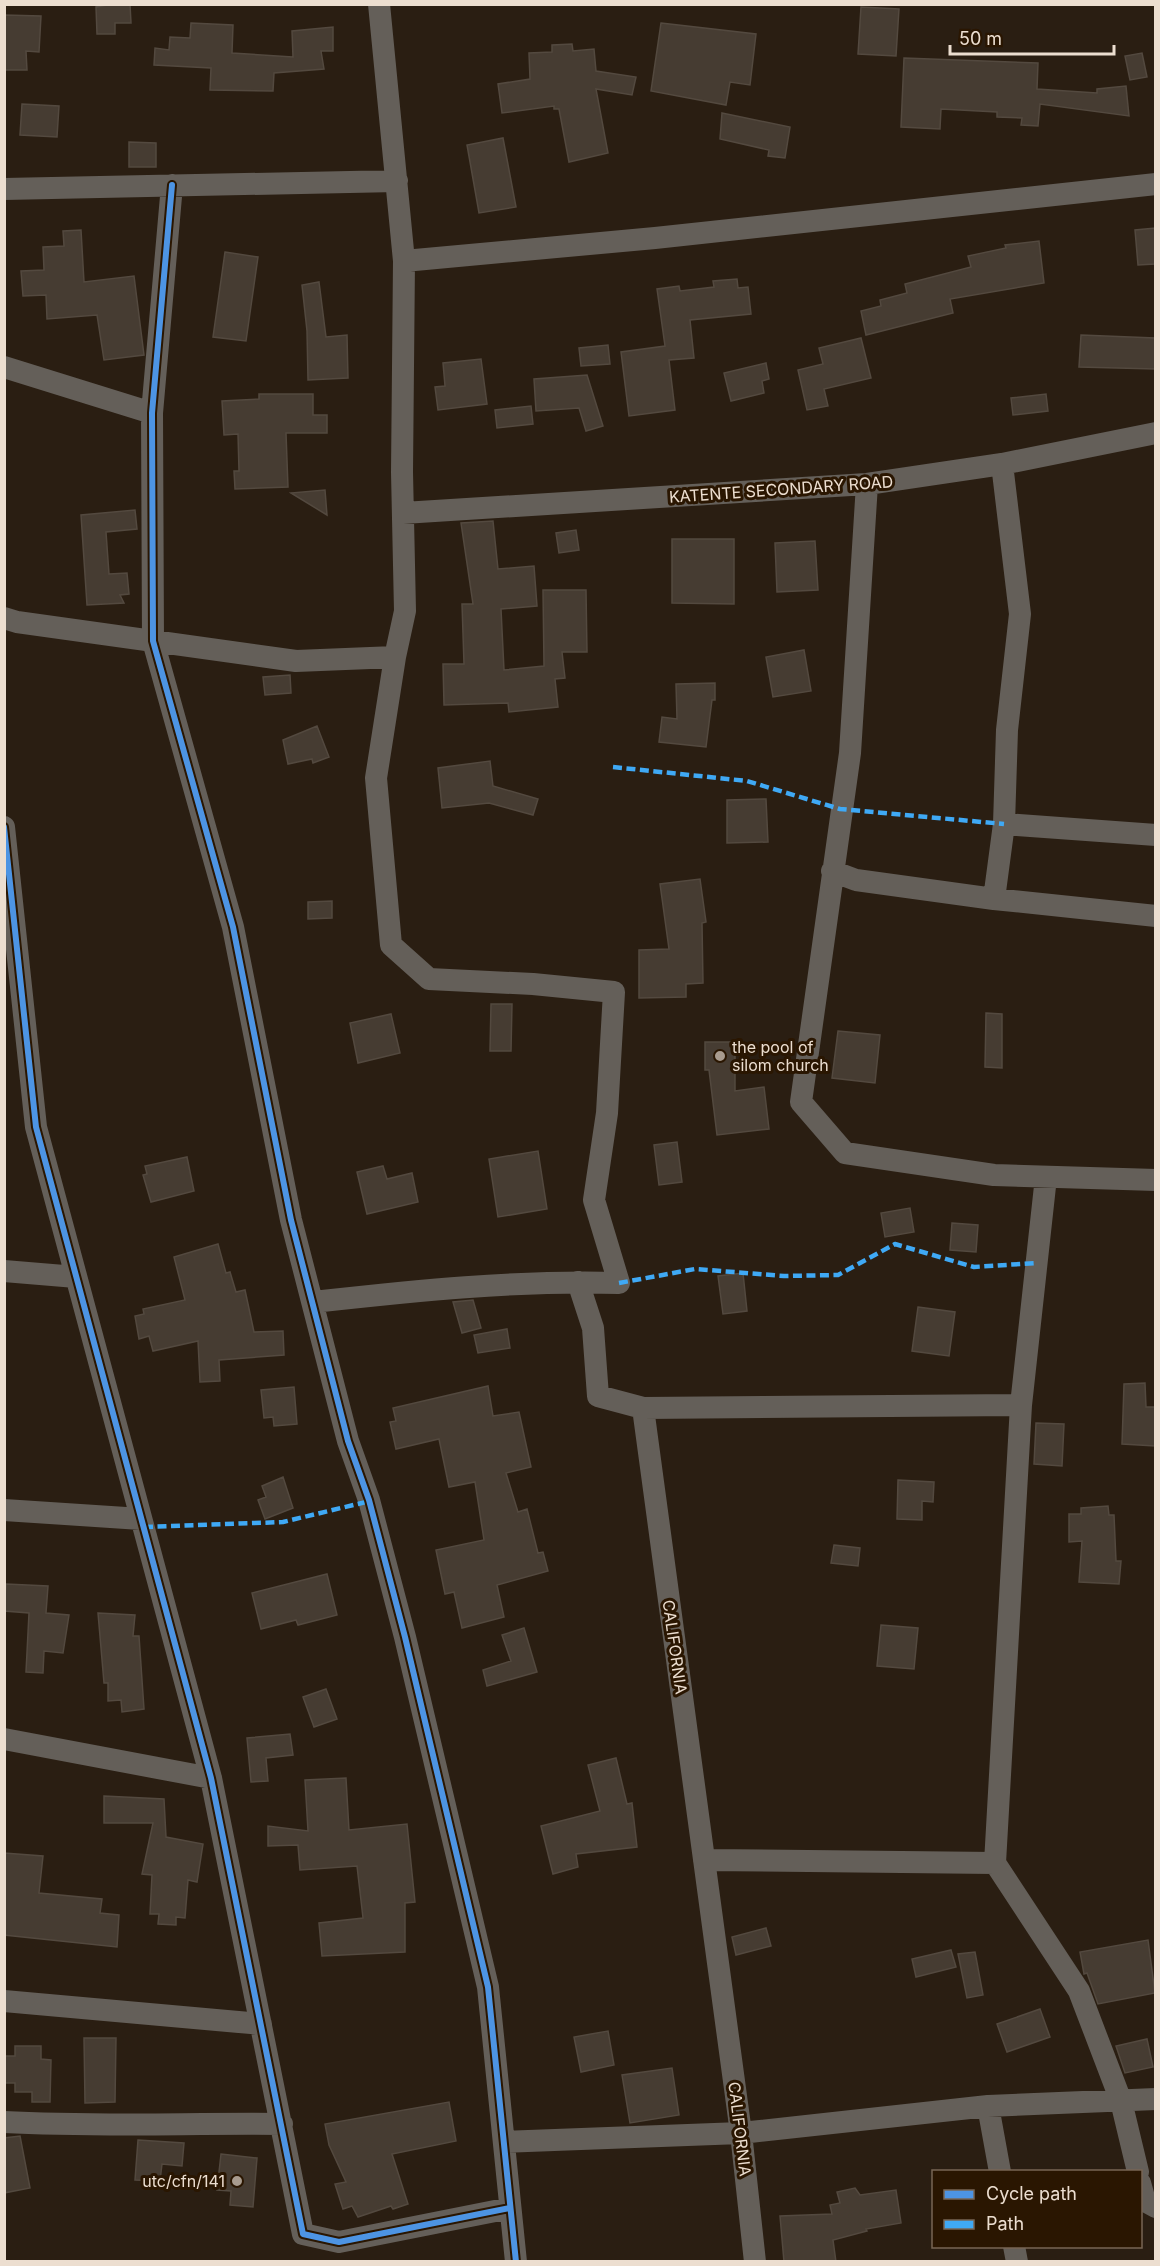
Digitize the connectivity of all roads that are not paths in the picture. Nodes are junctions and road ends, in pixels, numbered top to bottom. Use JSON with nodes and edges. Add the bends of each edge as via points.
{"nodes":[{"id":1,"x":380,"y":4,"type":"edge"},
{"id":2,"x":397,"y":181,"type":"junction"},
{"id":3,"x":1155,"y":184,"type":"edge"},
{"id":4,"x":172,"y":185,"type":"junction"},
{"id":5,"x":4,"y":189,"type":"edge"},
{"id":6,"x":404,"y":261,"type":"junction"},
{"id":7,"x":4,"y":367,"type":"edge"},
{"id":8,"x":152,"y":413,"type":"junction"},
{"id":9,"x":1155,"y":433,"type":"edge"},
{"id":10,"x":1002,"y":465,"type":"junction"},
{"id":11,"x":867,"y":484,"type":"junction"},
{"id":12,"x":403,"y":513,"type":"junction"},
{"id":13,"x":4,"y":618,"type":"edge"},
{"id":14,"x":153,"y":641,"type":"junction"},
{"id":15,"x":395,"y":657,"type":"junction"},
{"id":16,"x":1004,"y":824,"type":"junction"},
{"id":17,"x":4,"y":827,"type":"edge"},
{"id":18,"x":1155,"y":835,"type":"edge"},
{"id":19,"x":6,"y":861,"type":"edge"},
{"id":20,"x":832,"y":871,"type":"junction"},
{"id":21,"x":994,"y":899,"type":"junction"},
{"id":22,"x":1155,"y":916,"type":"edge"},
{"id":23,"x":1046,"y":1177,"type":"junction"},
{"id":24,"x":1155,"y":1180,"type":"edge"},
{"id":25,"x":4,"y":1271,"type":"edge"},
{"id":26,"x":76,"y":1277,"type":"junction"},
{"id":27,"x":578,"y":1282,"type":"junction"},
{"id":28,"x":313,"y":1302,"type":"junction"},
{"id":29,"x":1021,"y":1405,"type":"junction"},
{"id":30,"x":643,"y":1408,"type":"junction"},
{"id":31,"x":4,"y":1510,"type":"edge"},
{"id":32,"x":141,"y":1518,"type":"junction"},
{"id":33,"x":4,"y":1739,"type":"edge"},
{"id":34,"x":211,"y":1778,"type":"junction"},
{"id":35,"x":704,"y":1860,"type":"junction"},
{"id":36,"x":995,"y":1863,"type":"junction"},
{"id":37,"x":4,"y":2001,"type":"edge"},
{"id":38,"x":261,"y":2024,"type":"junction"},
{"id":39,"x":1155,"y":2099,"type":"edge"},
{"id":40,"x":1121,"y":2101,"type":"junction"},
{"id":41,"x":988,"y":2106,"type":"junction"},
{"id":42,"x":4,"y":2122,"type":"edge"},
{"id":43,"x":282,"y":2124,"type":"junction"},
{"id":44,"x":741,"y":2133,"type":"junction"},
{"id":45,"x":504,"y":2142,"type":"junction"},
{"id":46,"x":1000,"y":2170,"type":"edge"},
{"id":47,"x":1138,"y":2170,"type":"edge"},
{"id":48,"x":1142,"y":2192,"type":"edge"},
{"id":49,"x":1155,"y":2207,"type":"edge"},
{"id":50,"x":510,"y":2208,"type":"junction"},
{"id":51,"x":516,"y":2262,"type":"edge"},
{"id":52,"x":755,"y":2262,"type":"edge"}],
"edges":[{"from":1,"to":2,"type":"street"},
{"from":2,"to":4,"type":"street"},
{"from":2,"to":6,"type":"street"},
{"from":3,"to":6,"type":"street"},
{"from":4,"to":5,"type":"street"},
{"from":4,"to":8,"type":"street"},
{"from":6,"to":12,"type":"street"},
{"from":7,"to":8,"type":"street"},
{"from":8,"to":14,"type":"street"},
{"from":9,"to":10,"type":"street","name":"KATENTE SECONDARY ROAD"},
{"from":10,"to":11,"type":"street","name":"KATENTE SECONDARY ROAD"},
{"from":10,"to":16,"type":"street","via":[[1020,614],[1007,730]]},
{"from":11,"to":12,"type":"street","name":"KATENTE SECONDARY ROAD"},
{"from":11,"to":20,"type":"street","via":[[850,753]]},
{"from":12,"to":15,"type":"street","via":[[405,611]]},
{"from":13,"to":14,"type":"street"},
{"from":14,"to":15,"type":"street","via":[[296,661]]},
{"from":14,"to":28,"type":"street","via":[[232,927],[291,1220]]},
{"from":15,"to":27,"type":"street","via":[[376,778],[392,945],[429,979],[614,992],[607,1113],[594,1200],[619,1282]]},
{"from":16,"to":18,"type":"street"},
{"from":16,"to":21,"type":"street"},
{"from":17,"to":19,"type":"street"},
{"from":19,"to":26,"type":"street","via":[[36,1127]]},
{"from":20,"to":21,"type":"street","via":[[856,880]]},
{"from":20,"to":23,"type":"street","via":[[801,1102],[845,1154],[994,1176]]},
{"from":21,"to":22,"type":"street"},
{"from":23,"to":24,"type":"street"},
{"from":23,"to":29,"type":"street"},
{"from":25,"to":26,"type":"street"},
{"from":26,"to":32,"type":"street"},
{"from":27,"to":28,"type":"street","via":[[446,1288]]},
{"from":27,"to":30,"type":"street","via":[[594,1328],[598,1396]]},
{"from":28,"to":45,"type":"street","via":[[348,1441],[369,1500],[405,1637],[488,1987]]},
{"from":29,"to":30,"type":"street"},
{"from":29,"to":36,"type":"street"},
{"from":30,"to":35,"type":"street","name":"CALIFORNIA"},
{"from":31,"to":32,"type":"street"},
{"from":32,"to":34,"type":"street"},
{"from":33,"to":34,"type":"street"},
{"from":34,"to":38,"type":"street"},
{"from":35,"to":36,"type":"street"},
{"from":35,"to":44,"type":"street","name":"CALIFORNIA"},
{"from":36,"to":40,"type":"street","via":[[1079,1991]]},
{"from":37,"to":38,"type":"street"},
{"from":38,"to":43,"type":"street"},
{"from":39,"to":40,"type":"street"},
{"from":40,"to":41,"type":"street"},
{"from":40,"to":47,"type":"street"},
{"from":41,"to":44,"type":"street"},
{"from":41,"to":46,"type":"street"},
{"from":42,"to":43,"type":"street","via":[[81,2126]]},
{"from":43,"to":50,"type":"street","via":[[303,2234],[339,2242]]},
{"from":44,"to":45,"type":"street"},
{"from":44,"to":52,"type":"street","name":"CALIFORNIA"},
{"from":45,"to":50,"type":"street"},
{"from":48,"to":49,"type":"street","via":[[1144,2200]]},
{"from":50,"to":51,"type":"street"}]}
